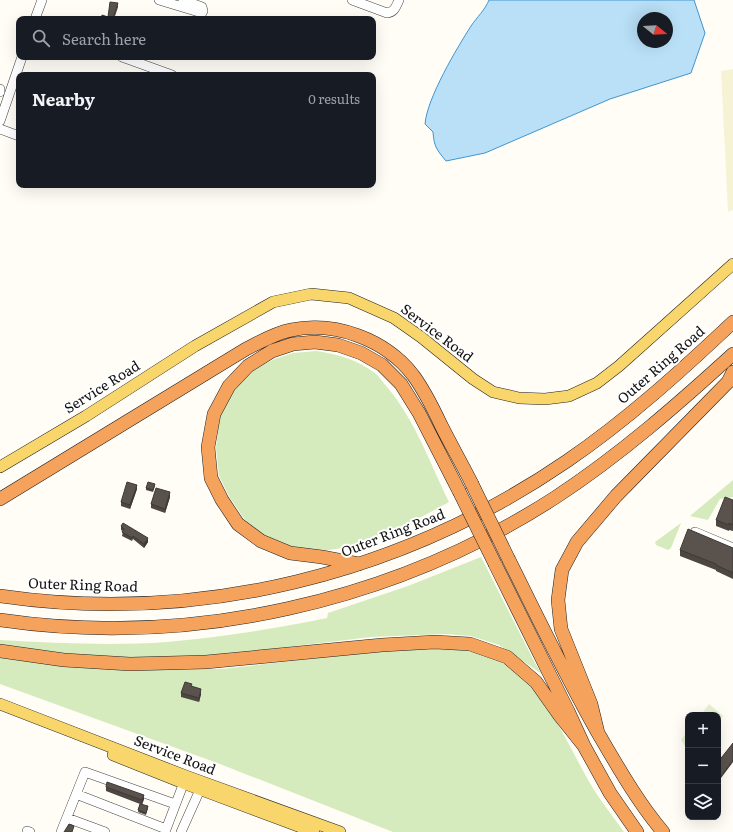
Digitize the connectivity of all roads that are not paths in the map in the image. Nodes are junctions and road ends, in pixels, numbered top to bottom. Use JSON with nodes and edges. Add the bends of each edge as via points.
{"nodes":[{"id":1,"x":42,"y":0,"type":"edge"},
{"id":2,"x":159,"y":0,"type":"edge"},
{"id":3,"x":183,"y":0,"type":"edge"},
{"id":4,"x":352,"y":0,"type":"edge"},
{"id":5,"x":399,"y":0,"type":"edge"},
{"id":6,"x":199,"y":3,"type":"edge"},
{"id":7,"x":36,"y":16,"type":"edge"},
{"id":8,"x":21,"y":60,"type":"edge"},
{"id":9,"x":130,"y":60,"type":"edge"},
{"id":10,"x":18,"y":72,"type":"edge"},
{"id":11,"x":164,"y":72,"type":"edge"},
{"id":12,"x":16,"y":81,"type":"edge"},
{"id":13,"x":0,"y":121,"type":"edge"},
{"id":14,"x":0,"y":130,"type":"edge"},
{"id":15,"x":16,"y":135,"type":"edge"},
{"id":16,"x":733,"y":264,"type":"edge"},
{"id":17,"x":733,"y":322,"type":"edge"},
{"id":18,"x":733,"y":354,"type":"edge"},
{"id":19,"x":733,"y":372,"type":"edge"},
{"id":20,"x":0,"y":467,"type":"edge"},
{"id":21,"x":0,"y":499,"type":"edge"},
{"id":22,"x":694,"y":532,"type":"edge"},
{"id":23,"x":733,"y":548,"type":"edge"},
{"id":24,"x":361,"y":564,"type":"junction"},
{"id":25,"x":0,"y":596,"type":"edge"},
{"id":26,"x":0,"y":620,"type":"edge"},
{"id":27,"x":0,"y":651,"type":"edge"},
{"id":28,"x":0,"y":704,"type":"edge"},
{"id":29,"x":0,"y":713,"type":"edge"},
{"id":30,"x":598,"y":733,"type":"junction"},
{"id":31,"x":88,"y":741,"type":"junction"},
{"id":32,"x":584,"y":746,"type":"junction"},
{"id":33,"x":185,"y":779,"type":"junction"},
{"id":34,"x":201,"y":786,"type":"junction"},
{"id":35,"x":76,"y":794,"type":"junction"},
{"id":36,"x":175,"y":804,"type":"junction"},
{"id":37,"x":67,"y":818,"type":"junction"},
{"id":38,"x":165,"y":830,"type":"edge"},
{"id":39,"x":61,"y":832,"type":"edge"},
{"id":40,"x":105,"y":832,"type":"edge"},
{"id":41,"x":181,"y":832,"type":"edge"},
{"id":42,"x":314,"y":832,"type":"edge"},
{"id":43,"x":340,"y":832,"type":"edge"},
{"id":44,"x":637,"y":832,"type":"edge"},
{"id":45,"x":663,"y":832,"type":"edge"}],
"edges":[{"from":1,"to":7,"type":"street"},
{"from":2,"to":6,"type":"street","via":[[202,13],[203,9]]},
{"from":3,"to":6,"type":"street"},
{"from":4,"to":5,"type":"street","via":[[391,13]]},
{"from":8,"to":10,"type":"street"},
{"from":9,"to":11,"type":"street"},
{"from":12,"to":13,"type":"street"},
{"from":14,"to":15,"type":"street"},
{"from":16,"to":20,"type":"main road","name":"Service Road","via":[[597,383],[569,396],[545,399],[519,398],[494,392],[473,379],[394,318],[349,298],[311,294],[273,302],[195,346],[86,416]]},
{"from":17,"to":24,"type":"highway","name":"Outer Ring Road","via":[[649,398],[549,473],[462,523]]},
{"from":18,"to":26,"type":"highway","via":[[638,437],[555,497],[472,544],[394,577],[351,592],[294,607],[202,622],[93,628]]},
{"from":19,"to":30,"type":"highway","via":[[728,382],[611,502],[577,542],[562,570],[558,600],[561,629],[591,704]]},
{"from":21,"to":30,"type":"highway","bridge":true,"via":[[268,338],[290,330],[315,327],[342,330],[367,339],[391,353],[412,374],[432,405],[583,709]]},
{"from":22,"to":23,"type":"street"},
{"from":24,"to":25,"type":"highway","name":"Outer Ring Road","via":[[275,587],[178,602],[71,603]]},
{"from":24,"to":32,"type":"highway","bridge":true,"via":[[290,553],[261,541],[238,524],[211,478],[208,447],[214,414],[229,386],[248,366],[272,351],[293,344],[315,342],[338,345],[361,353],[382,365],[401,384],[419,413],[459,491]]},
{"from":27,"to":32,"type":"highway","via":[[64,660],[130,664],[206,662],[382,645],[435,642],[470,644],[507,657],[536,682]]},
{"from":28,"to":31,"type":"main road","name":"Service Road"},
{"from":29,"to":31,"type":"main road","name":"Service Road"},
{"from":30,"to":45,"type":"highway","via":[[638,800]]},
{"from":31,"to":33,"type":"main road","name":"Service Road"},
{"from":32,"to":44,"type":"highway","via":[[610,793]]},
{"from":33,"to":34,"type":"main road","name":"Service Road"},
{"from":33,"to":36,"type":"street"},
{"from":34,"to":41,"type":"street"},
{"from":34,"to":42,"type":"main road","name":"Service Road"},
{"from":34,"to":43,"type":"main road","name":"Service Road"},
{"from":35,"to":36,"type":"street","via":[[86,772]]},
{"from":35,"to":37,"type":"street"},
{"from":35,"to":38,"type":"street"},
{"from":36,"to":38,"type":"street"},
{"from":37,"to":39,"type":"street"},
{"from":37,"to":40,"type":"street"}]}
